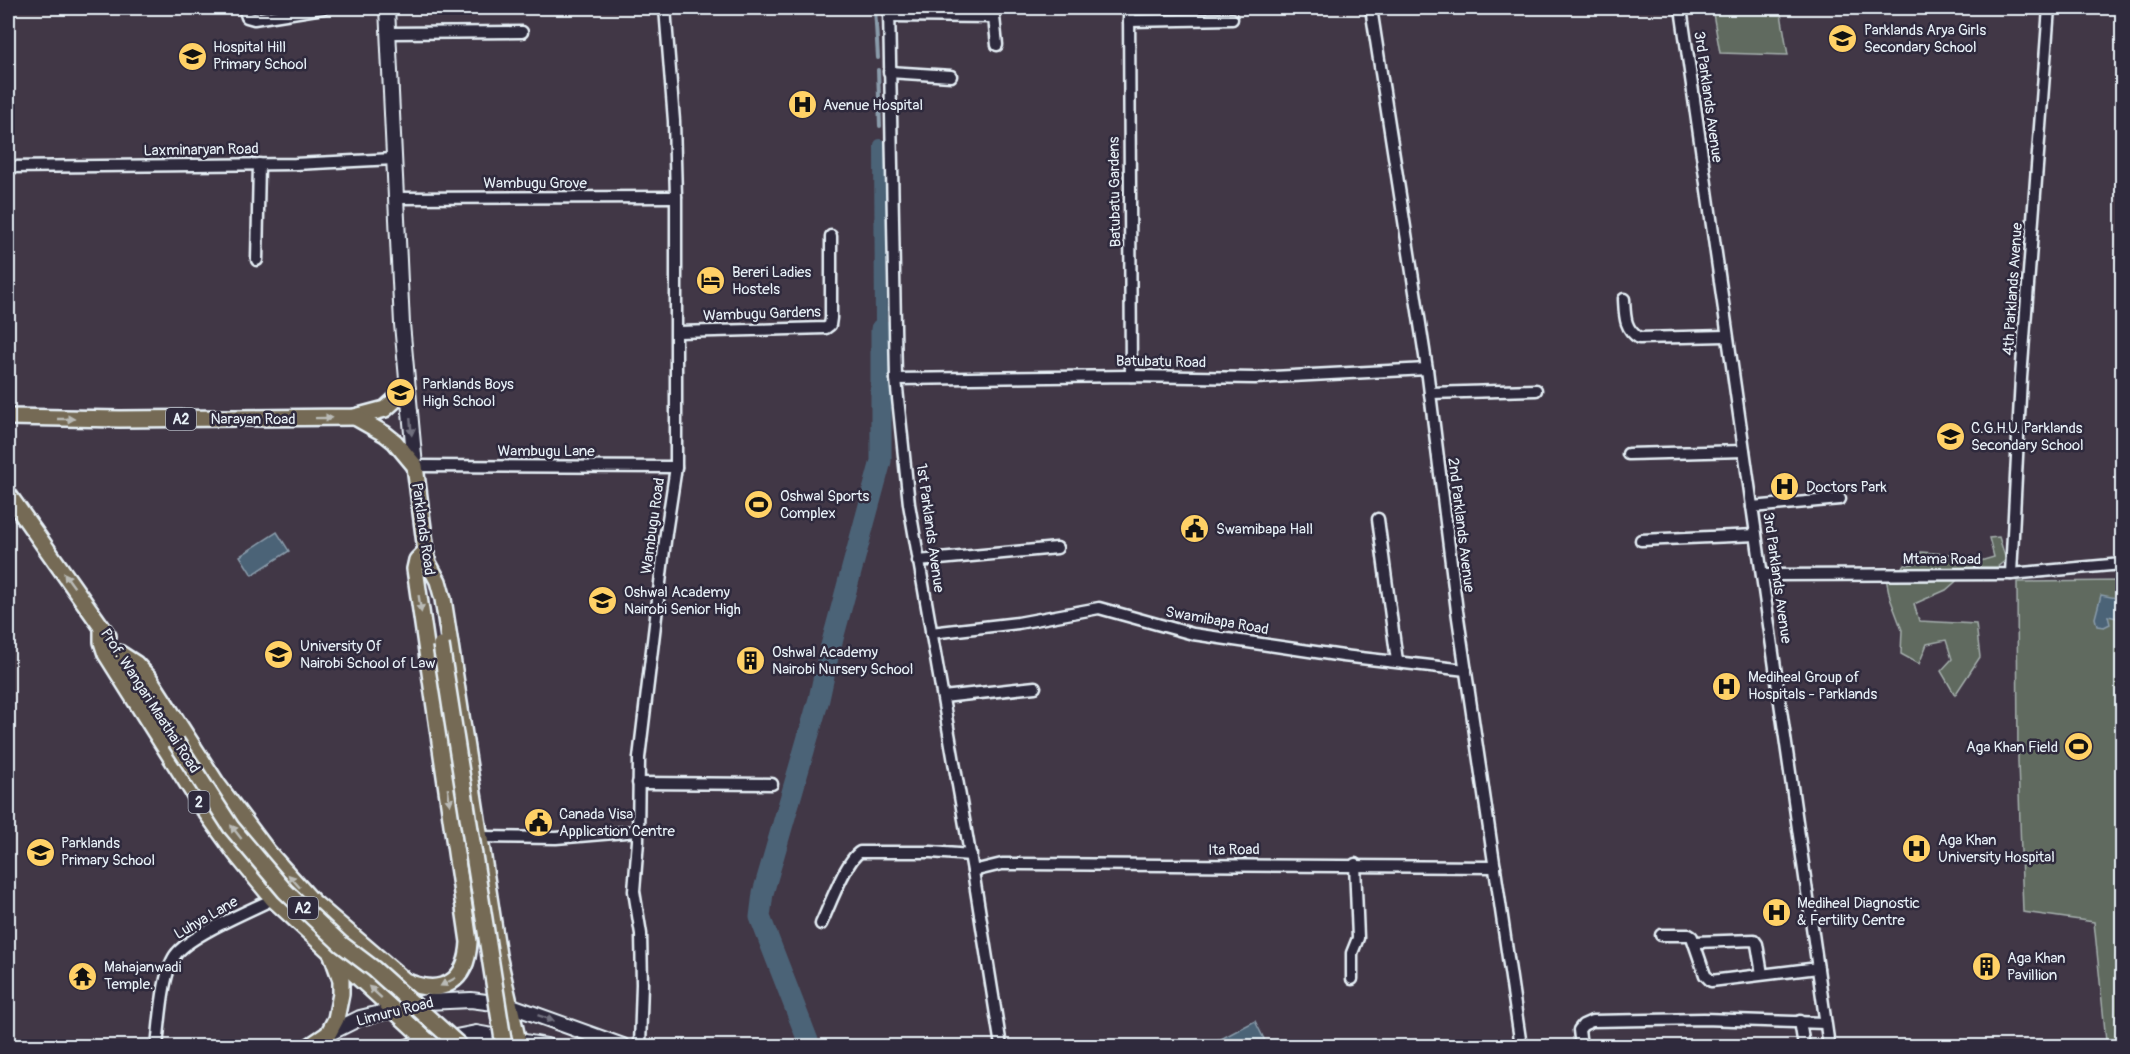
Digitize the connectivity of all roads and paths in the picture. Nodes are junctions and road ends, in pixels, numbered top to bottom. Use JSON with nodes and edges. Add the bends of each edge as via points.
{"nodes":[{"id":1,"x":244,"y":8,"type":"edge"},
{"id":2,"x":323,"y":8,"type":"edge"},
{"id":3,"x":387,"y":8,"type":"edge"},
{"id":4,"x":665,"y":8,"type":"edge"},
{"id":5,"x":1129,"y":8,"type":"edge"},
{"id":6,"x":1371,"y":8,"type":"edge"},
{"id":7,"x":1681,"y":8,"type":"edge"},
{"id":8,"x":2049,"y":8,"type":"edge"},
{"id":9,"x":889,"y":12,"type":"edge"},
{"id":10,"x":994,"y":12,"type":"edge"},
{"id":11,"x":1232,"y":20,"type":"dead end"},
{"id":12,"x":1129,"y":21,"type":"junction"},
{"id":13,"x":522,"y":32,"type":"dead end"},
{"id":14,"x":389,"y":33,"type":"junction"},
{"id":15,"x":997,"y":45,"type":"dead end"},
{"id":16,"x":889,"y":72,"type":"junction"},
{"id":17,"x":951,"y":76,"type":"dead end"},
{"id":18,"x":394,"y":159,"type":"junction"},
{"id":19,"x":259,"y":164,"type":"junction"},
{"id":20,"x":8,"y":167,"type":"edge"},
{"id":21,"x":676,"y":197,"type":"junction"},
{"id":22,"x":395,"y":198,"type":"junction"},
{"id":23,"x":831,"y":236,"type":"dead end"},
{"id":24,"x":257,"y":260,"type":"dead end"},
{"id":25,"x":1624,"y":299,"type":"dead end"},
{"id":26,"x":677,"y":332,"type":"junction"},
{"id":27,"x":1726,"y":336,"type":"junction"},
{"id":28,"x":1427,"y":369,"type":"junction"},
{"id":29,"x":1131,"y":376,"type":"junction"},
{"id":30,"x":896,"y":380,"type":"junction"},
{"id":31,"x":407,"y":389,"type":"junction"},
{"id":32,"x":1536,"y":390,"type":"dead end"},
{"id":33,"x":1430,"y":393,"type":"junction"},
{"id":34,"x":8,"y":417,"type":"edge"},
{"id":35,"x":355,"y":417,"type":"junction"},
{"id":36,"x":1744,"y":451,"type":"junction"},
{"id":37,"x":1628,"y":454,"type":"dead end"},
{"id":38,"x":415,"y":466,"type":"junction"},
{"id":39,"x":676,"y":467,"type":"junction"},
{"id":40,"x":8,"y":494,"type":"edge"},
{"id":41,"x":1840,"y":499,"type":"dead end"},
{"id":42,"x":1752,"y":507,"type":"junction"},
{"id":43,"x":1378,"y":519,"type":"dead end"},
{"id":44,"x":1756,"y":535,"type":"junction"},
{"id":45,"x":1641,"y":540,"type":"dead end"},
{"id":46,"x":1057,"y":548,"type":"dead end"},
{"id":47,"x":426,"y":556,"type":"junction"},
{"id":48,"x":918,"y":561,"type":"junction"},
{"id":49,"x":2122,"y":564,"type":"edge"},
{"id":50,"x":2011,"y":574,"type":"junction"},
{"id":51,"x":1762,"y":575,"type":"junction"},
{"id":52,"x":102,"y":628,"type":"junction"},
{"id":53,"x":931,"y":633,"type":"junction"},
{"id":54,"x":119,"y":653,"type":"junction"},
{"id":55,"x":1397,"y":661,"type":"junction"},
{"id":56,"x":1466,"y":670,"type":"junction"},
{"id":57,"x":1035,"y":687,"type":"dead end"},
{"id":58,"x":943,"y":697,"type":"junction"},
{"id":59,"x":638,"y":783,"type":"junction"},
{"id":60,"x":772,"y":784,"type":"dead end"},
{"id":61,"x":637,"y":831,"type":"junction"},
{"id":62,"x":481,"y":837,"type":"junction"},
{"id":63,"x":970,"y":855,"type":"junction"},
{"id":64,"x":1355,"y":864,"type":"junction"},
{"id":65,"x":1495,"y":867,"type":"junction"},
{"id":66,"x":973,"y":871,"type":"junction"},
{"id":67,"x":273,"y":899,"type":"junction"},
{"id":68,"x":821,"y":924,"type":"dead end"},
{"id":69,"x":1661,"y":935,"type":"dead end"},
{"id":70,"x":1695,"y":942,"type":"junction"},
{"id":71,"x":331,"y":952,"type":"junction"},
{"id":72,"x":1818,"y":968,"type":"junction"},
{"id":73,"x":1762,"y":974,"type":"junction"},
{"id":74,"x":1352,"y":980,"type":"dead end"},
{"id":75,"x":509,"y":1005,"type":"junction"},
{"id":76,"x":394,"y":1010,"type":"junction"},
{"id":77,"x":1800,"y":1021,"type":"junction"},
{"id":78,"x":1825,"y":1023,"type":"junction"},
{"id":79,"x":328,"y":1034,"type":"junction"},
{"id":80,"x":430,"y":1044,"type":"edge"},
{"id":81,"x":513,"y":1044,"type":"edge"},
{"id":82,"x":157,"y":1047,"type":"edge"},
{"id":83,"x":310,"y":1047,"type":"edge"},
{"id":84,"x":409,"y":1047,"type":"edge"},
{"id":85,"x":460,"y":1047,"type":"edge"},
{"id":86,"x":547,"y":1047,"type":"edge"},
{"id":87,"x":623,"y":1047,"type":"edge"},
{"id":88,"x":640,"y":1047,"type":"edge"},
{"id":89,"x":1001,"y":1047,"type":"edge"},
{"id":90,"x":1521,"y":1047,"type":"edge"},
{"id":91,"x":1581,"y":1047,"type":"edge"},
{"id":92,"x":1804,"y":1047,"type":"edge"},
{"id":93,"x":1829,"y":1047,"type":"edge"}],
"edges":[{"from":1,"to":2,"type":"street","via":[[247,17],[254,19]]},
{"from":3,"to":14,"type":"main road","name":"Parklands Road"},
{"from":4,"to":21,"type":"street","name":"Wambugu Road"},
{"from":5,"to":12,"type":"street","name":"Batubatu Gardens"},
{"from":6,"to":28,"type":"street","name":"2nd Parklands Avenue"},
{"from":7,"to":27,"type":"street","name":"3rd Parklands Avenue"},
{"from":8,"to":50,"type":"street","name":"4th Parklands Avenue","via":[[2021,378]]},
{"from":9,"to":10,"type":"street"},
{"from":9,"to":16,"type":"street","name":"1st Parklands Avenue"},
{"from":10,"to":15,"type":"street"},
{"from":11,"to":12,"type":"street"},
{"from":12,"to":29,"type":"street","name":"Batubatu Gardens"},
{"from":13,"to":14,"type":"street"},
{"from":14,"to":18,"type":"main road","name":"Parklands Road"},
{"from":16,"to":17,"type":"street"},
{"from":16,"to":30,"type":"street","name":"1st Parklands Avenue"},
{"from":18,"to":19,"type":"street","name":"Laxminaryan Road"},
{"from":18,"to":22,"type":"main road","name":"Parklands Road"},
{"from":19,"to":20,"type":"street","name":"Laxminaryan Road"},
{"from":19,"to":24,"type":"street"},
{"from":21,"to":22,"type":"street","name":"Wambugu Grove"},
{"from":21,"to":26,"type":"street","name":"Wambugu Road"},
{"from":22,"to":31,"type":"main road","name":"Parklands Road"},
{"from":23,"to":26,"type":"street","name":"Wambugu Gardens","via":[[831,318],[826,328]]},
{"from":25,"to":27,"type":"street","via":[[1626,322],[1639,338]]},
{"from":26,"to":39,"type":"street","name":"Wambugu Road"},
{"from":27,"to":36,"type":"street","name":"3rd Parklands Avenue"},
{"from":28,"to":29,"type":"street","name":"Batubatu Road","via":[[1255,378]]},
{"from":28,"to":33,"type":"street","name":"2nd Parklands Avenue"},
{"from":29,"to":30,"type":"street","name":"Batubatu Road"},
{"from":30,"to":48,"type":"street","name":"1st Parklands Avenue"},
{"from":31,"to":35,"type":"main road","via":[[385,409]]},
{"from":31,"to":38,"type":"main road","name":"Parklands Road","one_way":true},
{"from":32,"to":33,"type":"street"},
{"from":33,"to":56,"type":"street","name":"2nd Parklands Avenue"},
{"from":34,"to":35,"type":"main road","name":"Narayan Road","number":"A2","one_way":true},
{"from":35,"to":38,"type":"main road","number":"A2","via":[[386,434]]},
{"from":36,"to":37,"type":"street"},
{"from":36,"to":42,"type":"street","name":"3rd Parklands Avenue"},
{"from":38,"to":39,"type":"street","name":"Wambugu Lane"},
{"from":38,"to":47,"type":"main road","name":"Parklands Road"},
{"from":39,"to":59,"type":"street","name":"Wambugu Road"},
{"from":52,"to":40,"type":"main road","name":"Prof. Wangari Maathai Road","number":"A2","one_way":true},
{"from":41,"to":42,"type":"street"},
{"from":42,"to":44,"type":"street","name":"3rd Parklands Avenue"},
{"from":43,"to":55,"type":"street"},
{"from":44,"to":45,"type":"street"},
{"from":44,"to":51,"type":"street","name":"3rd Parklands Avenue"},
{"from":46,"to":48,"type":"street"},
{"from":47,"to":54,"type":"main road","one_way":true,"via":[[417,560],[415,569],[469,942],[468,959],[461,973],[438,987],[420,987],[405,981],[312,902],[243,820],[149,678]]},
{"from":47,"to":62,"type":"main road","via":[[443,599]]},
{"from":47,"to":81,"type":"main road","name":"Parklands Road","bridge":true,"via":[[487,946]]},
{"from":48,"to":53,"type":"street","name":"1st Parklands Avenue"},
{"from":49,"to":50,"type":"street","name":"Mtama Road"},
{"from":50,"to":51,"type":"street","name":"Mtama Road"},
{"from":51,"to":72,"type":"street","name":"3rd Parklands Avenue"},
{"from":52,"to":54,"type":"main road","name":"Prof. Wangari Maathai Road","number":"A2"},
{"from":52,"to":67,"type":"main road","number":"2","via":[[106,654],[155,733],[203,808]]},
{"from":53,"to":55,"type":"street","name":"Swamibapa Road","via":[[1099,608],[1193,634]]},
{"from":53,"to":58,"type":"street","name":"1st Parklands Avenue"},
{"from":85,"to":54,"type":"main road","name":"Prof. Wangari Maathai Road","number":"A2","one_way":true,"bridge":true,"via":[[285,891],[231,827]]},
{"from":55,"to":56,"type":"street","name":"Swamibapa Road"},
{"from":56,"to":65,"type":"street","name":"2nd Parklands Avenue"},
{"from":57,"to":58,"type":"street"},
{"from":58,"to":63,"type":"street","name":"1st Parklands Avenue"},
{"from":59,"to":60,"type":"street"},
{"from":59,"to":61,"type":"street","name":"Wambugu Road"},
{"from":61,"to":62,"type":"street","via":[[556,838]]},
{"from":61,"to":88,"type":"street","name":"Wambugu Road","via":[[634,891],[641,934]]},
{"from":62,"to":75,"type":"main road"},
{"from":63,"to":66,"type":"street","name":"1st Parklands Avenue"},
{"from":63,"to":68,"type":"street","via":[[860,852],[844,874]]},
{"from":64,"to":65,"type":"street","name":"Ita Road"},
{"from":64,"to":66,"type":"street","name":"Ita Road","via":[[1002,864]]},
{"from":64,"to":74,"type":"street","via":[[1358,938],[1352,953]]},
{"from":65,"to":90,"type":"street","name":"2nd Parklands Avenue"},
{"from":66,"to":89,"type":"street","name":"1st Parklands Avenue"},
{"from":67,"to":71,"type":"main road","number":"2"},
{"from":67,"to":82,"type":"street","name":"Luhya Lane","via":[[198,937],[175,954],[165,982]]},
{"from":69,"to":70,"type":"street","via":[[1689,935]]},
{"from":70,"to":73,"type":"street","via":[[1705,975],[1712,981]]},
{"from":70,"to":73,"type":"street","via":[[1754,940]]},
{"from":76,"to":71,"type":"main road","number":"2","one_way":true},
{"from":71,"to":79,"type":"main road","via":[[341,980],[341,994]]},
{"from":72,"to":73,"type":"street"},
{"from":72,"to":78,"type":"street","name":"3rd Parklands Avenue"},
{"from":75,"to":76,"type":"main road","name":"Limuru Road","via":[[450,999]]},
{"from":75,"to":81,"type":"main road"},
{"from":75,"to":87,"type":"main road","name":"Limuru Road","one_way":true},
{"from":76,"to":79,"type":"main road","name":"Limuru Road","via":[[360,1018]]},
{"from":76,"to":80,"type":"main road","number":"2"},
{"from":77,"to":78,"type":"street"},
{"from":77,"to":91,"type":"street","via":[[1592,1021],[1580,1030]]},
{"from":77,"to":92,"type":"street"},
{"from":78,"to":93,"type":"street","name":"3rd Parklands Avenue"},
{"from":79,"to":83,"type":"main road","name":"Limuru Road"},
{"from":80,"to":81,"type":"main road","via":[[476,1033]]},
{"from":80,"to":84,"type":"main road"},
{"from":81,"to":86,"type":"main road"}]}
